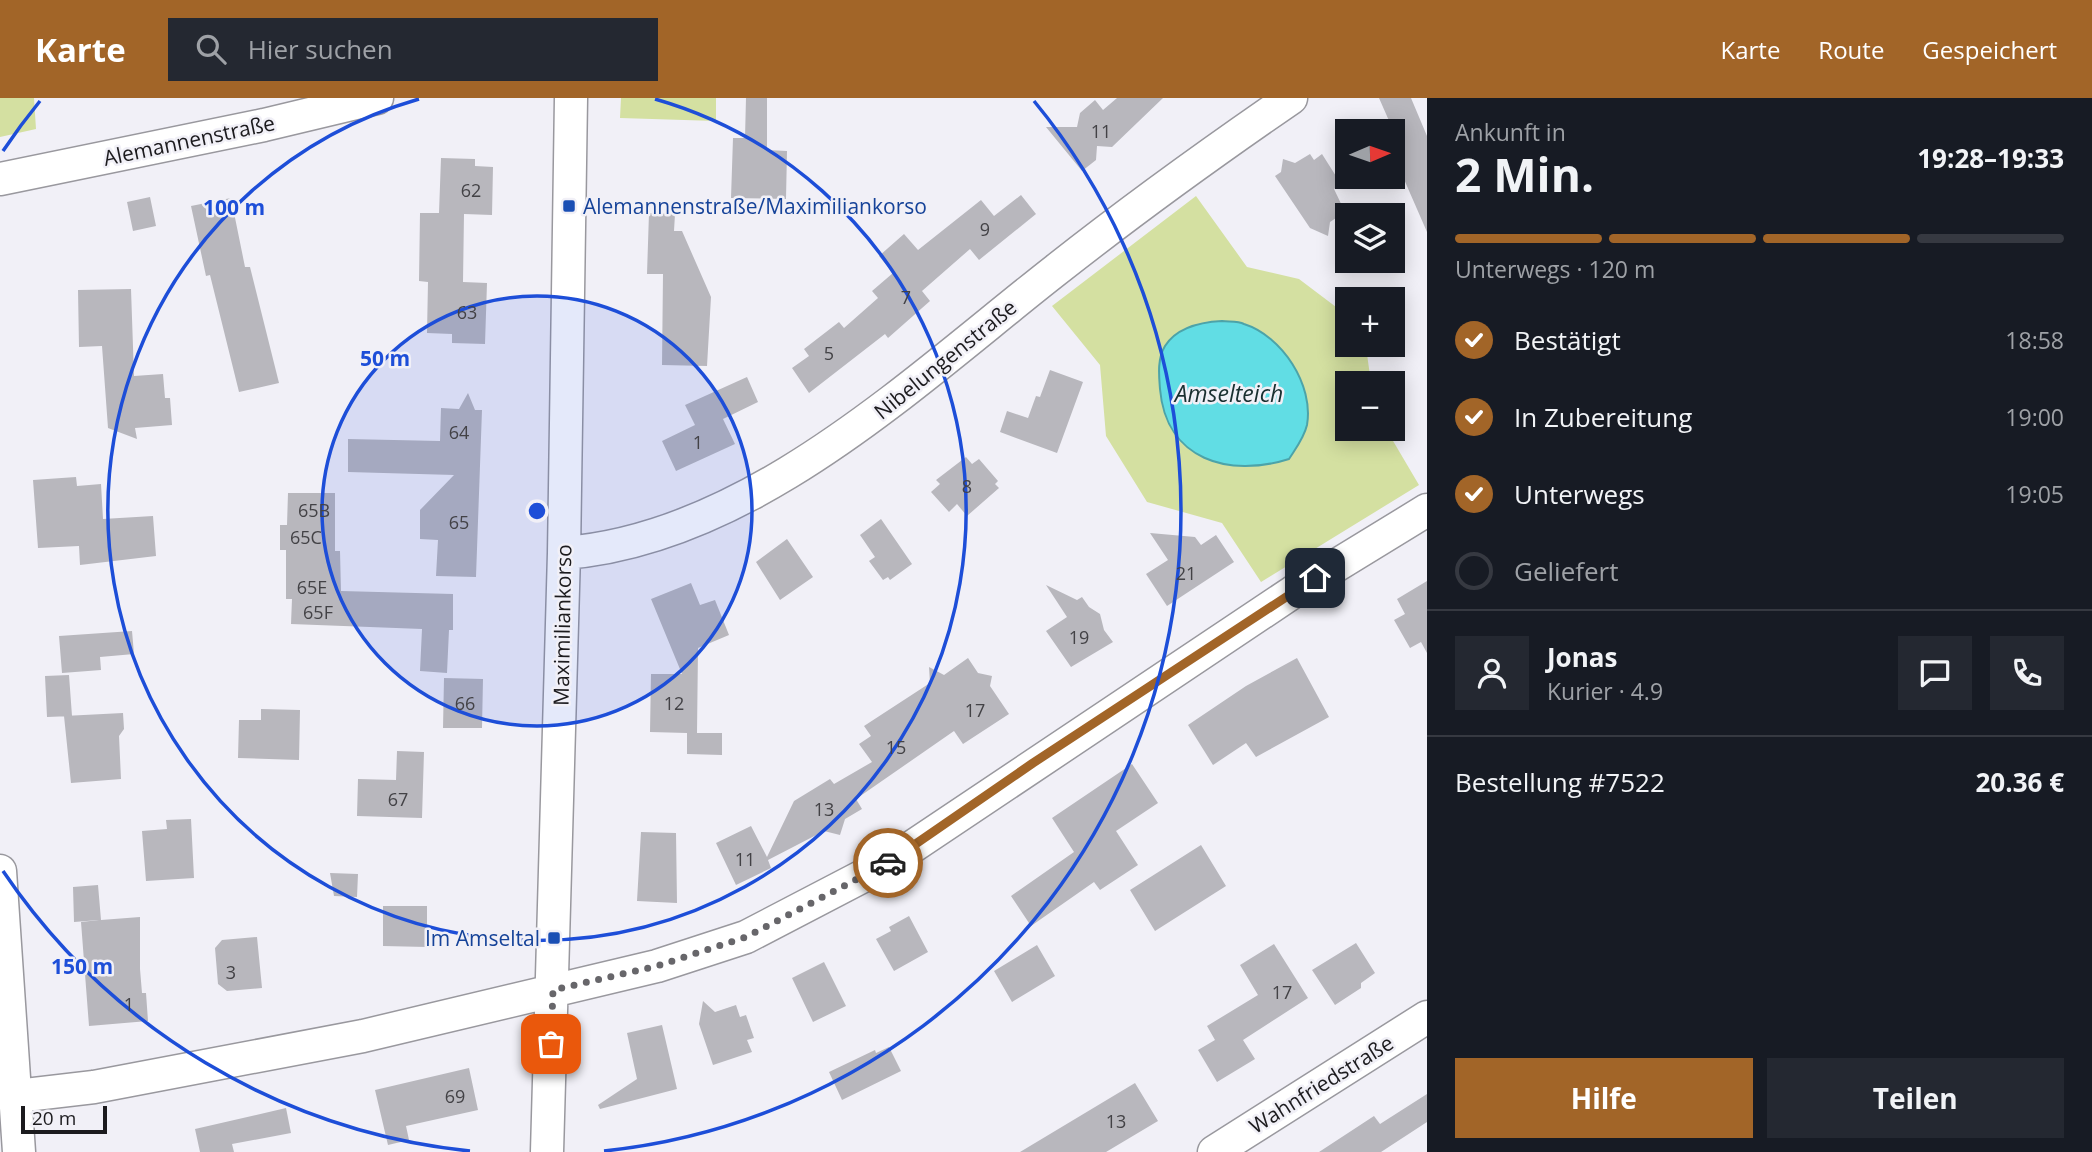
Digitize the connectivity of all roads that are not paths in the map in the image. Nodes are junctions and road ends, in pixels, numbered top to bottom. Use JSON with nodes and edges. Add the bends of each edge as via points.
{"nodes":[{"id":1,"x":377,"y":98,"type":"edge"},
{"id":2,"x":571,"y":98,"type":"edge"},
{"id":3,"x":1291,"y":98,"type":"edge"},
{"id":4,"x":0,"y":179,"type":"edge"},
{"id":5,"x":1427,"y":510,"type":"edge"},
{"id":6,"x":564,"y":553,"type":"junction"},
{"id":7,"x":0,"y":871,"type":"edge"},
{"id":8,"x":553,"y":990,"type":"junction"},
{"id":9,"x":1427,"y":1017,"type":"edge"},
{"id":10,"x":17,"y":1096,"type":"junction"},
{"id":11,"x":19,"y":1152,"type":"edge"},
{"id":12,"x":547,"y":1152,"type":"edge"},
{"id":13,"x":1214,"y":1152,"type":"edge"}],
"edges":[{"from":1,"to":4,"type":"street","name":"Alemannenstraße"},
{"from":2,"to":6,"type":"street","name":"Maximiliankorso"},
{"from":3,"to":6,"type":"street","name":"Nibelungenstraße","via":[[1176,177],[873,418],[825,449],[684,524],[603,550]]},
{"from":5,"to":8,"type":"street","via":[[1293,592],[888,863],[834,894],[746,937],[657,966]]},
{"from":6,"to":8,"type":"street","name":"Maximiliankorso"},
{"from":7,"to":10,"type":"street"},
{"from":8,"to":10,"type":"street","via":[[363,1036],[107,1085]]},
{"from":8,"to":12,"type":"street","name":"Maximiliankorso"},
{"from":9,"to":13,"type":"street","name":"Wahnfriedstraße"},
{"from":10,"to":11,"type":"street"}]}
